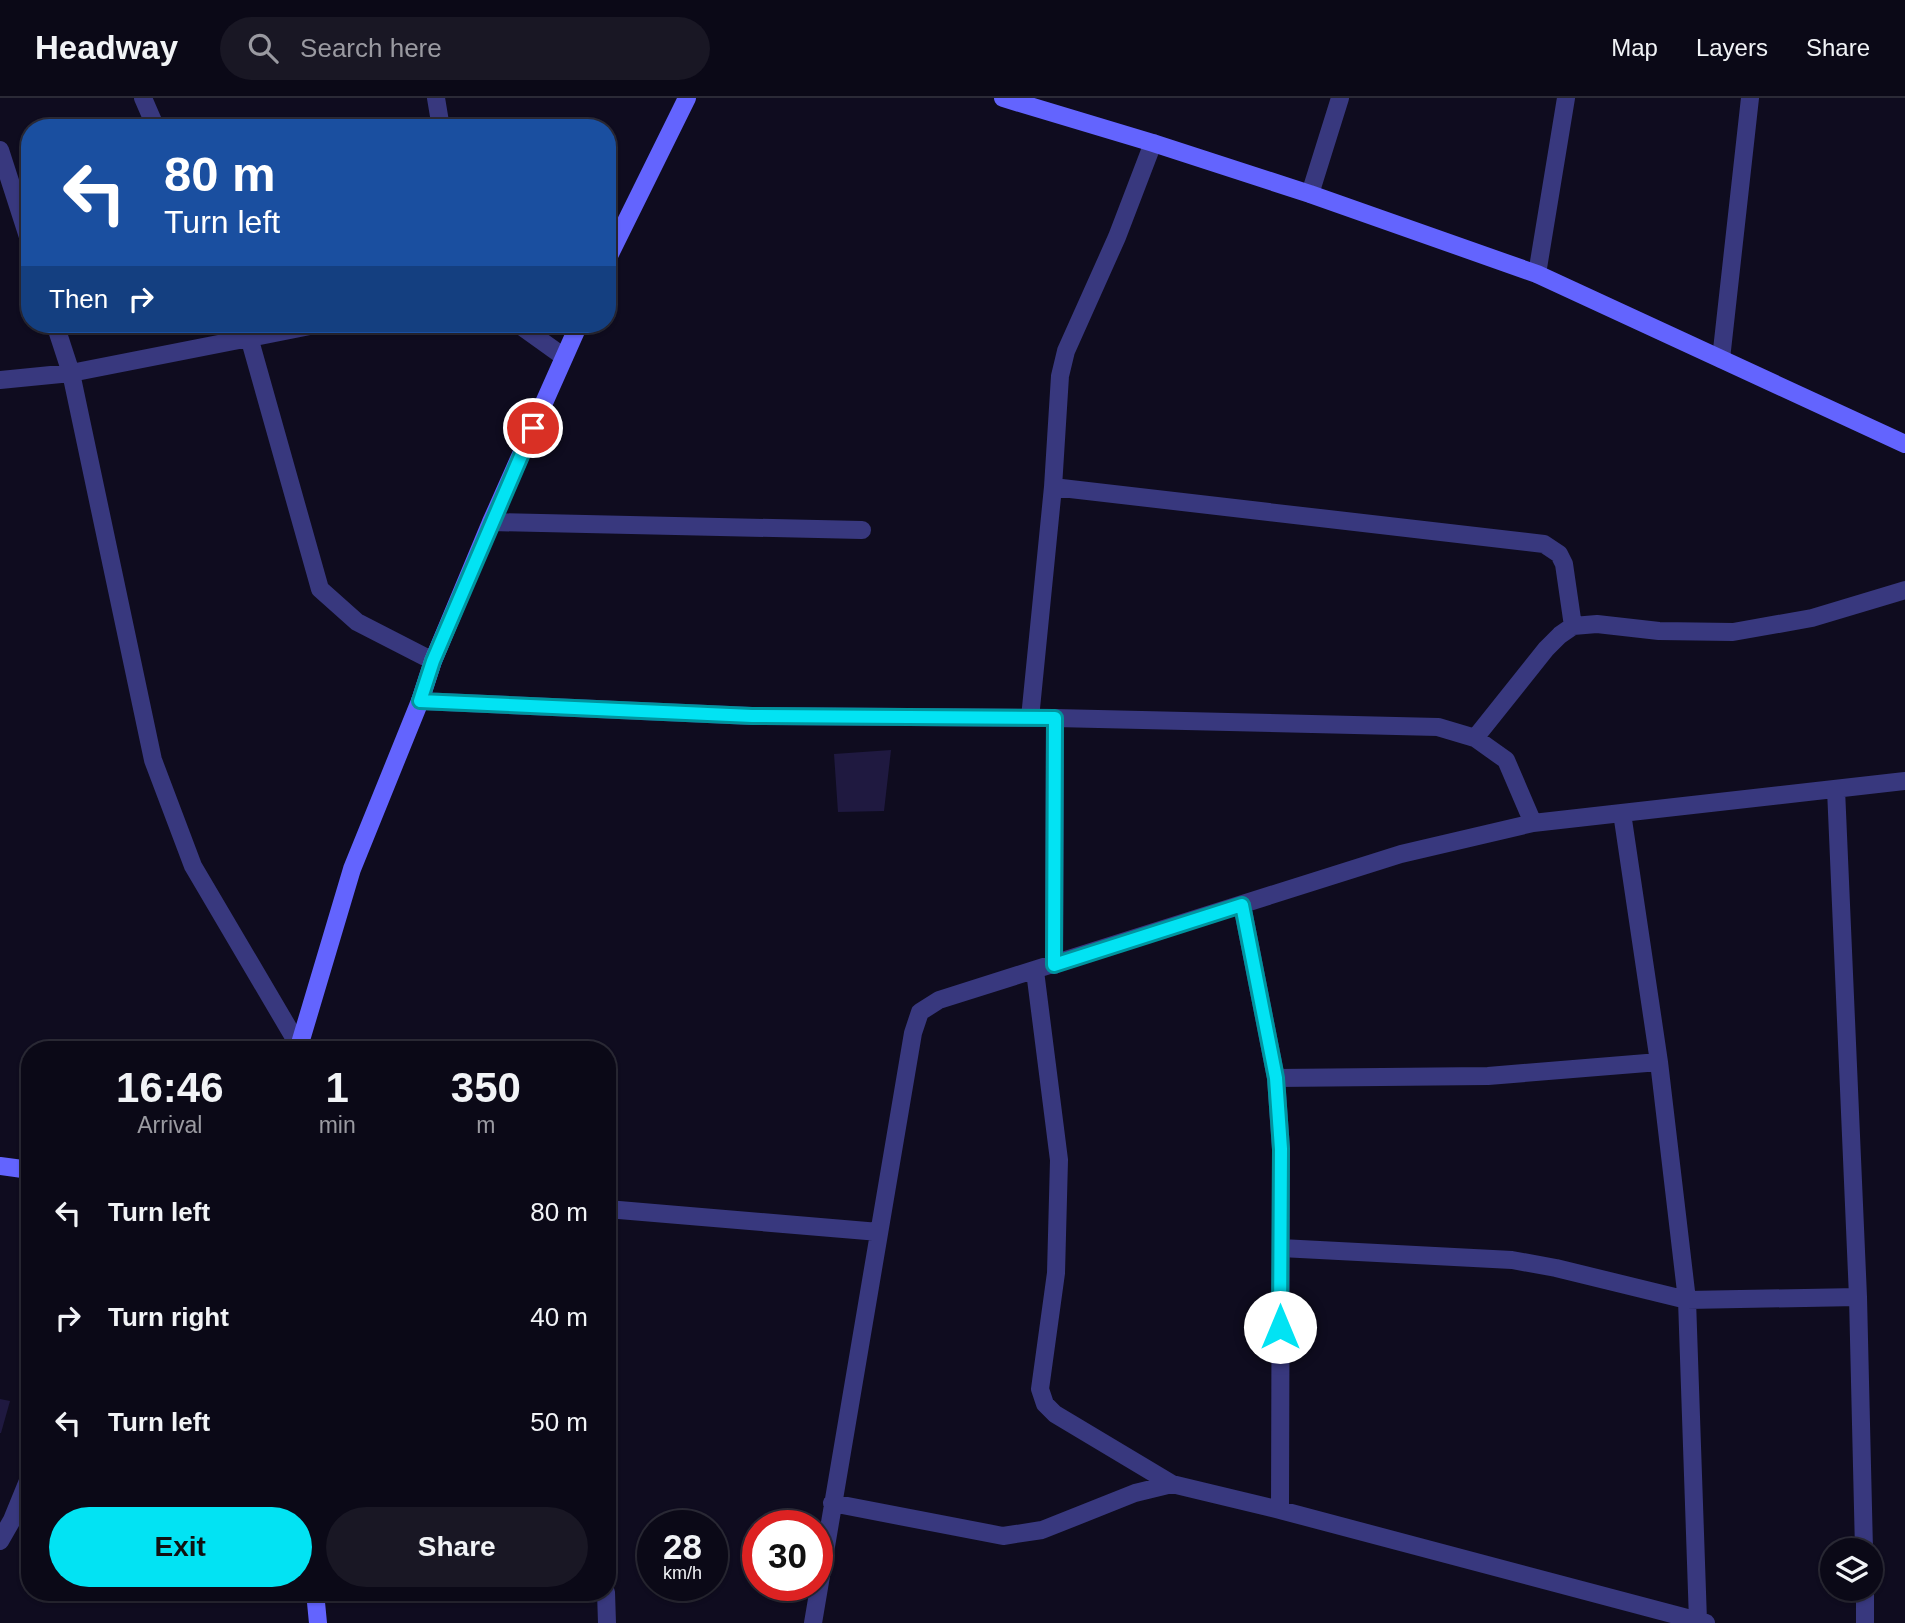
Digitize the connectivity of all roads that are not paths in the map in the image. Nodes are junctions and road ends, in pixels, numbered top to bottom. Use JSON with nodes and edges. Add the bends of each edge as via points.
{"nodes":[{"id":1,"x":143,"y":98,"type":"edge"},
{"id":2,"x":436,"y":98,"type":"edge"},
{"id":3,"x":687,"y":98,"type":"edge"},
{"id":4,"x":1003,"y":98,"type":"edge"},
{"id":5,"x":1340,"y":98,"type":"edge"},
{"id":6,"x":1566,"y":98,"type":"edge"},
{"id":7,"x":1750,"y":98,"type":"edge"},
{"id":8,"x":152,"y":119,"type":"edge"},
{"id":9,"x":440,"y":119,"type":"edge"},
{"id":10,"x":1153,"y":143,"type":"junction"},
{"id":11,"x":0,"y":150,"type":"edge"},
{"id":12,"x":1310,"y":194,"type":"junction"},
{"id":13,"x":21,"y":215,"type":"edge"},
{"id":14,"x":616,"y":242,"type":"edge"},
{"id":15,"x":1537,"y":274,"type":"junction"},
{"id":16,"x":58,"y":333,"type":"edge"},
{"id":17,"x":234,"y":333,"type":"edge"},
{"id":18,"x":247,"y":333,"type":"edge"},
{"id":19,"x":531,"y":333,"type":"edge"},
{"id":20,"x":575,"y":333,"type":"edge"},
{"id":21,"x":564,"y":357,"type":"junction"},
{"id":22,"x":1721,"y":359,"type":"junction"},
{"id":23,"x":71,"y":373,"type":"junction"},
{"id":24,"x":0,"y":380,"type":"edge"},
{"id":25,"x":1905,"y":444,"type":"edge"},
{"id":26,"x":1053,"y":487,"type":"junction"},
{"id":27,"x":491,"y":522,"type":"junction"},
{"id":28,"x":862,"y":530,"type":"dead end"},
{"id":29,"x":1905,"y":590,"type":"edge"},
{"id":30,"x":1573,"y":626,"type":"junction"},
{"id":31,"x":433,"y":661,"type":"junction"},
{"id":32,"x":420,"y":701,"type":"junction"},
{"id":33,"x":1030,"y":718,"type":"junction"},
{"id":34,"x":1055,"y":718,"type":"junction"},
{"id":35,"x":1475,"y":738,"type":"junction"},
{"id":36,"x":1905,"y":781,"type":"edge"},
{"id":37,"x":1836,"y":789,"type":"junction"},
{"id":38,"x":1622,"y":813,"type":"junction"},
{"id":39,"x":1533,"y":823,"type":"junction"},
{"id":40,"x":1242,"y":905,"type":"junction"},
{"id":41,"x":1054,"y":965,"type":"junction"},
{"id":42,"x":1035,"y":971,"type":"junction"},
{"id":43,"x":294,"y":1041,"type":"edge"},
{"id":44,"x":300,"y":1041,"type":"edge"},
{"id":45,"x":1659,"y":1062,"type":"junction"},
{"id":46,"x":1276,"y":1078,"type":"junction"},
{"id":47,"x":0,"y":1166,"type":"edge"},
{"id":48,"x":21,"y":1169,"type":"edge"},
{"id":49,"x":616,"y":1210,"type":"edge"},
{"id":50,"x":879,"y":1231,"type":"junction"},
{"id":51,"x":1281,"y":1248,"type":"junction"},
{"id":52,"x":1858,"y":1297,"type":"junction"},
{"id":53,"x":1687,"y":1300,"type":"junction"},
{"id":54,"x":1172,"y":1484,"type":"junction"},
{"id":55,"x":21,"y":1498,"type":"edge"},
{"id":56,"x":832,"y":1503,"type":"junction"},
{"id":57,"x":1280,"y":1510,"type":"junction"},
{"id":58,"x":1864,"y":1538,"type":"edge"},
{"id":59,"x":0,"y":1541,"type":"edge"},
{"id":60,"x":316,"y":1601,"type":"edge"},
{"id":61,"x":606,"y":1601,"type":"edge"},
{"id":62,"x":1865,"y":1601,"type":"edge"},
{"id":63,"x":1702,"y":1622,"type":"edge"},
{"id":64,"x":318,"y":1623,"type":"edge"},
{"id":65,"x":607,"y":1623,"type":"edge"},
{"id":66,"x":813,"y":1623,"type":"edge"},
{"id":67,"x":1865,"y":1623,"type":"edge"}],
"edges":[{"from":1,"to":8,"type":"street"},
{"from":2,"to":9,"type":"street"},
{"from":3,"to":14,"type":"main road"},
{"from":4,"to":10,"type":"main road"},
{"from":5,"to":12,"type":"street"},
{"from":6,"to":15,"type":"street"},
{"from":7,"to":22,"type":"street"},
{"from":10,"to":12,"type":"main road"},
{"from":10,"to":26,"type":"street","via":[[1066,351],[1060,376]]},
{"from":11,"to":13,"type":"street"},
{"from":12,"to":15,"type":"main road"},
{"from":15,"to":22,"type":"main road"},
{"from":16,"to":23,"type":"street"},
{"from":17,"to":23,"type":"street"},
{"from":18,"to":31,"type":"street","via":[[320,589],[357,622]]},
{"from":19,"to":21,"type":"street"},
{"from":20,"to":21,"type":"main road"},
{"from":21,"to":27,"type":"main road"},
{"from":22,"to":25,"type":"main road"},
{"from":23,"to":24,"type":"street"},
{"from":23,"to":43,"type":"street","via":[[153,760],[192,866]]},
{"from":26,"to":30,"type":"street","via":[[1544,544],[1559,554],[1564,564]]},
{"from":26,"to":33,"type":"street"},
{"from":27,"to":28,"type":"street"},
{"from":27,"to":31,"type":"main road"},
{"from":29,"to":30,"type":"street","via":[[1812,618],[1733,632]]},
{"from":30,"to":35,"type":"street","via":[[1546,649]]},
{"from":31,"to":32,"type":"main road"},
{"from":32,"to":33,"type":"street","via":[[752,716]]},
{"from":32,"to":44,"type":"main road","via":[[352,869]]},
{"from":33,"to":34,"type":"street"},
{"from":34,"to":35,"type":"street","via":[[1438,727]]},
{"from":34,"to":41,"type":"street"},
{"from":35,"to":39,"type":"street","via":[[1506,760]]},
{"from":36,"to":37,"type":"street"},
{"from":37,"to":38,"type":"street"},
{"from":37,"to":52,"type":"street"},
{"from":38,"to":39,"type":"street"},
{"from":38,"to":45,"type":"street"},
{"from":39,"to":40,"type":"street","via":[[1401,854]]},
{"from":40,"to":41,"type":"street"},
{"from":40,"to":46,"type":"street"},
{"from":41,"to":42,"type":"street"},
{"from":42,"to":50,"type":"street","via":[[939,1000],[920,1012]]},
{"from":42,"to":54,"type":"street","via":[[1059,1160],[1056,1273],[1040,1389],[1055,1414]]},
{"from":45,"to":46,"type":"street","via":[[1488,1076]]},
{"from":45,"to":53,"type":"street"},
{"from":46,"to":51,"type":"street"},
{"from":47,"to":48,"type":"main road"},
{"from":49,"to":50,"type":"street"},
{"from":50,"to":56,"type":"street"},
{"from":51,"to":53,"type":"street","via":[[1512,1260]]},
{"from":51,"to":57,"type":"street"},
{"from":52,"to":53,"type":"street"},
{"from":52,"to":58,"type":"street"},
{"from":53,"to":63,"type":"street"},
{"from":54,"to":56,"type":"street","via":[[1135,1493],[1042,1530],[1003,1536]]},
{"from":54,"to":57,"type":"street"},
{"from":55,"to":59,"type":"street"},
{"from":56,"to":66,"type":"street"},
{"from":57,"to":63,"type":"street"},
{"from":60,"to":64,"type":"main road"},
{"from":61,"to":65,"type":"street"},
{"from":62,"to":67,"type":"street"}]}
